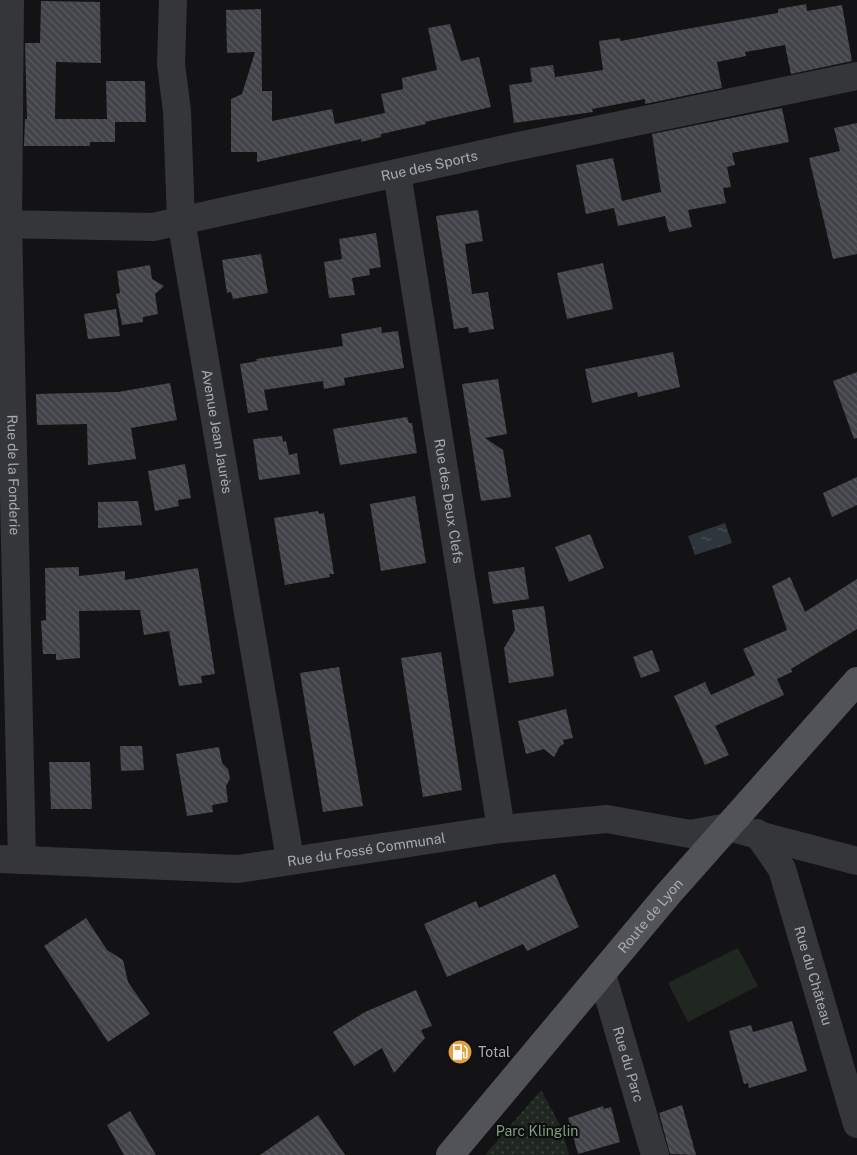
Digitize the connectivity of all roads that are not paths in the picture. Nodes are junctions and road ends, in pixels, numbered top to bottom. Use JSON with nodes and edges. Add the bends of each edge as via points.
{"nodes":[{"id":1,"x":10,"y":0,"type":"edge"},
{"id":2,"x":173,"y":0,"type":"edge"},
{"id":3,"x":857,"y":76,"type":"edge"},
{"id":4,"x":397,"y":173,"type":"junction"},
{"id":5,"x":181,"y":220,"type":"junction"},
{"id":6,"x":4,"y":224,"type":"edge"},
{"id":7,"x":857,"y":681,"type":"edge"},
{"id":8,"x":728,"y":827,"type":"junction"},
{"id":9,"x":502,"y":829,"type":"junction"},
{"id":10,"x":757,"y":833,"type":"junction"},
{"id":11,"x":11,"y":859,"type":"edge"},
{"id":12,"x":290,"y":860,"type":"junction"},
{"id":13,"x":857,"y":861,"type":"edge"},
{"id":14,"x":602,"y":974,"type":"junction"},
{"id":15,"x":857,"y":1124,"type":"edge"},
{"id":16,"x":450,"y":1155,"type":"edge"},
{"id":17,"x":655,"y":1155,"type":"edge"}],
"edges":[{"from":1,"to":6,"type":"street","name":"Rue de la Fonderie"},
{"from":2,"to":5,"type":"street","name":"Avenue Jean Jaurès","via":[[171,64],[177,111]]},
{"from":3,"to":4,"type":"street","name":"Rue des Sports"},
{"from":4,"to":5,"type":"street","name":"Rue des Sports"},
{"from":4,"to":9,"type":"street","name":"Rue des Deux Clefs"},
{"from":5,"to":6,"type":"street","name":"Rue des Sports","via":[[153,227]]},
{"from":5,"to":12,"type":"street","name":"Avenue Jean Jaurès"},
{"from":6,"to":11,"type":"street","name":"Rue de la Fonderie"},
{"from":7,"to":8,"type":"main road","name":"Route de Lyon"},
{"from":8,"to":9,"type":"street","name":"Rue du Fossé Communal","via":[[690,834],[607,819]]},
{"from":8,"to":10,"type":"street"},
{"from":8,"to":14,"type":"main road","name":"Route de Lyon"},
{"from":9,"to":12,"type":"street","name":"Rue du Fossé Communal"},
{"from":10,"to":13,"type":"street"},
{"from":10,"to":15,"type":"street","name":"Rue du Château","via":[[782,869]]},
{"from":11,"to":12,"type":"street","name":"Rue du Fossé Communal","via":[[238,869]]},
{"from":14,"to":16,"type":"main road","name":"Route de Lyon"},
{"from":14,"to":17,"type":"street","name":"Rue du Parc"}]}
